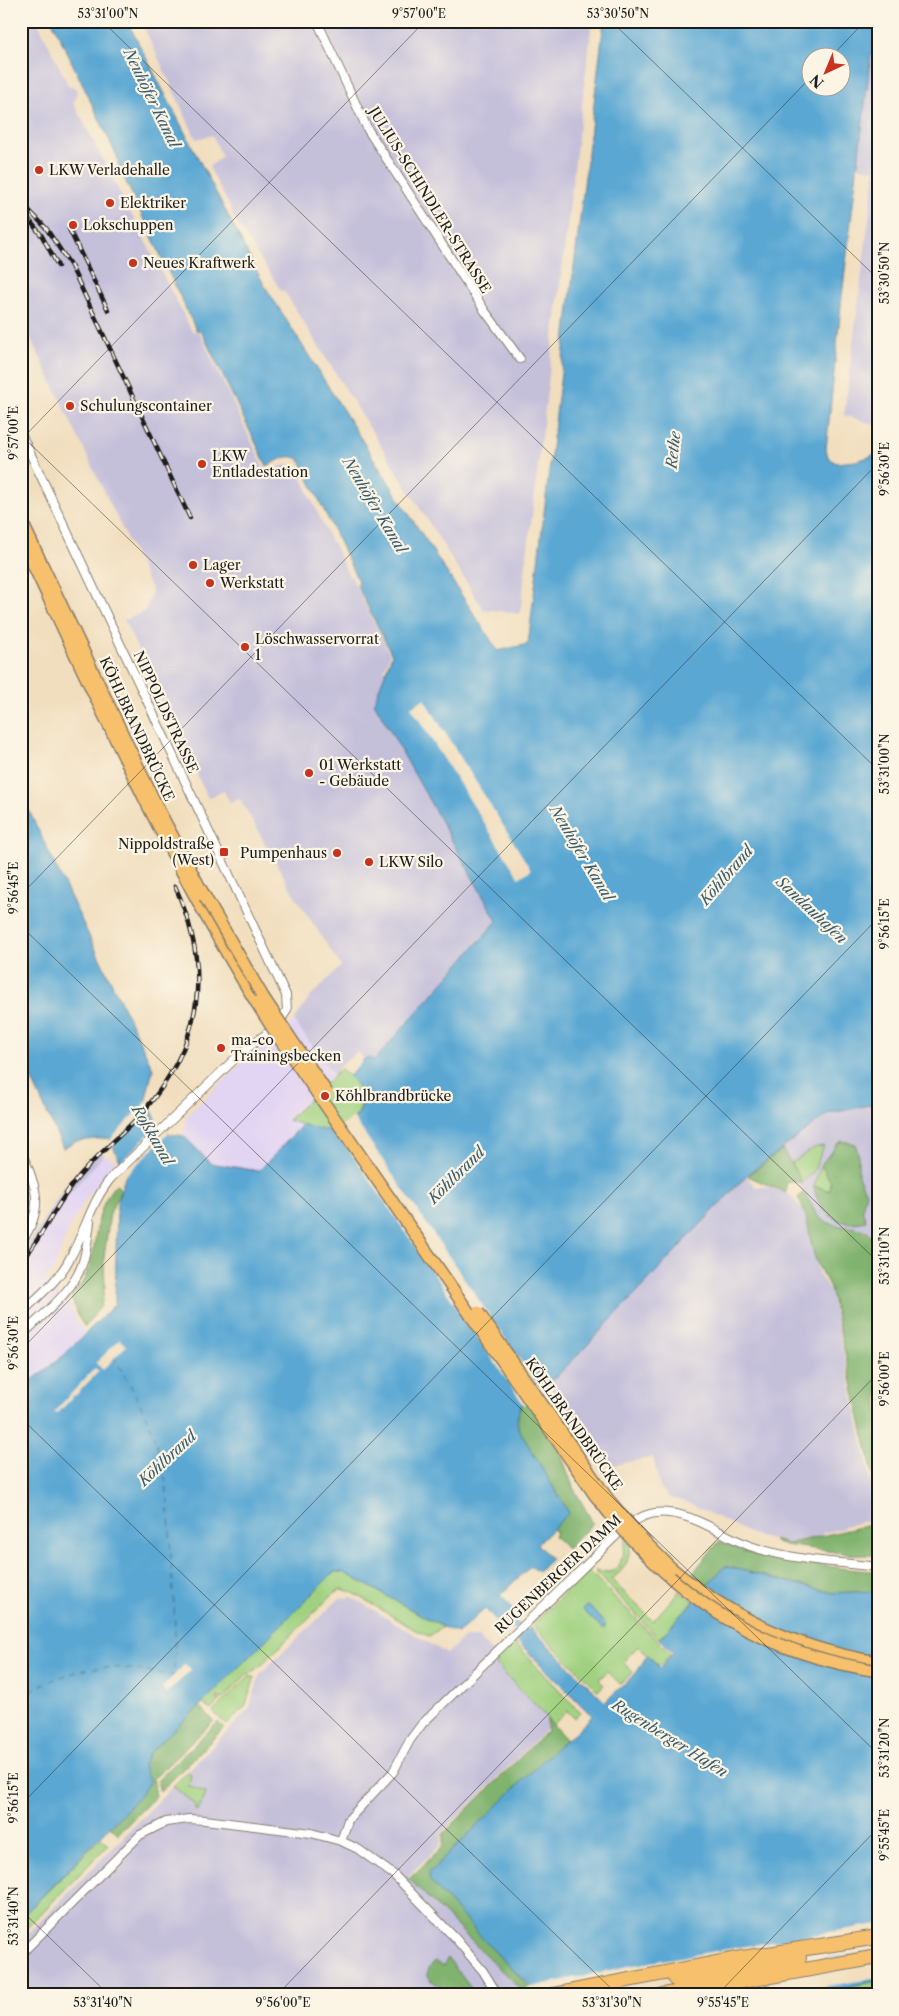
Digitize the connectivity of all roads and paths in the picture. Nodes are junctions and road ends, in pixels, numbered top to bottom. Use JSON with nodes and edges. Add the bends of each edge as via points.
{"nodes":[{"id":1,"x":317,"y":21,"type":"edge"},
{"id":2,"x":520,"y":359,"type":"dead end"},
{"id":3,"x":21,"y":434,"type":"edge"},
{"id":4,"x":21,"y":520,"type":"edge"},
{"id":5,"x":21,"y":539,"type":"edge"},
{"id":6,"x":21,"y":1152,"type":"edge"},
{"id":7,"x":92,"y":1210,"type":"junction"},
{"id":8,"x":21,"y":1242,"type":"edge"},
{"id":9,"x":21,"y":1313,"type":"edge"},
{"id":10,"x":21,"y":1336,"type":"edge"},
{"id":11,"x":878,"y":1567,"type":"edge"},
{"id":12,"x":878,"y":1662,"type":"edge"},
{"id":13,"x":878,"y":1671,"type":"edge"},
{"id":14,"x":342,"y":1841,"type":"junction"},
{"id":15,"x":878,"y":1937,"type":"edge"},
{"id":16,"x":878,"y":1945,"type":"edge"},
{"id":17,"x":21,"y":1954,"type":"edge"},
{"id":18,"x":878,"y":1957,"type":"edge"},
{"id":19,"x":498,"y":1995,"type":"edge"},
{"id":20,"x":552,"y":1995,"type":"edge"},
{"id":21,"x":594,"y":1995,"type":"edge"},
{"id":22,"x":663,"y":1995,"type":"edge"}],
"edges":[{"from":1,"to":2,"type":"street","name":"JULIUS-SCHINDLER-STRASSE","via":[[368,130],[485,311]]},
{"from":3,"to":7,"type":"street","name":"NIPPOLDSTRASSE","via":[[287,1001],[287,1010],[274,1028],[241,1053],[118,1171],[102,1189]]},
{"from":4,"to":12,"type":"main road","name":"KÖHLBRANDBRÜCKE","bridge":true,"via":[[168,828],[242,964],[322,1087],[607,1498],[661,1559],[722,1606],[797,1642]]},
{"from":5,"to":13,"type":"main road","name":"KÖHLBRANDBRÜCKE","bridge":true,"via":[[155,821],[236,968],[277,1035],[595,1495],[648,1558],[715,1612],[792,1650]]},
{"from":6,"to":8,"type":"street","via":[[37,1196],[33,1222]]},
{"from":7,"to":9,"type":"street","via":[[65,1267]]},
{"from":7,"to":10,"type":"street","via":[[77,1275],[67,1291]]},
{"from":11,"to":14,"type":"street","name":"RUGENBERGER DAMM","via":[[789,1555],[751,1546],[685,1516],[668,1512],[640,1517],[630,1523],[422,1724],[393,1772],[348,1820]]},
{"from":14,"to":17,"type":"street","via":[[311,1833],[205,1820],[166,1822],[149,1829],[127,1847]]},
{"from":14,"to":19,"type":"street","via":[[371,1856],[398,1879],[472,1956]]},
{"from":15,"to":20,"type":"highway","via":[[736,1958]]},
{"from":16,"to":21,"type":"highway"},
{"from":18,"to":22,"type":"highway"}]}
